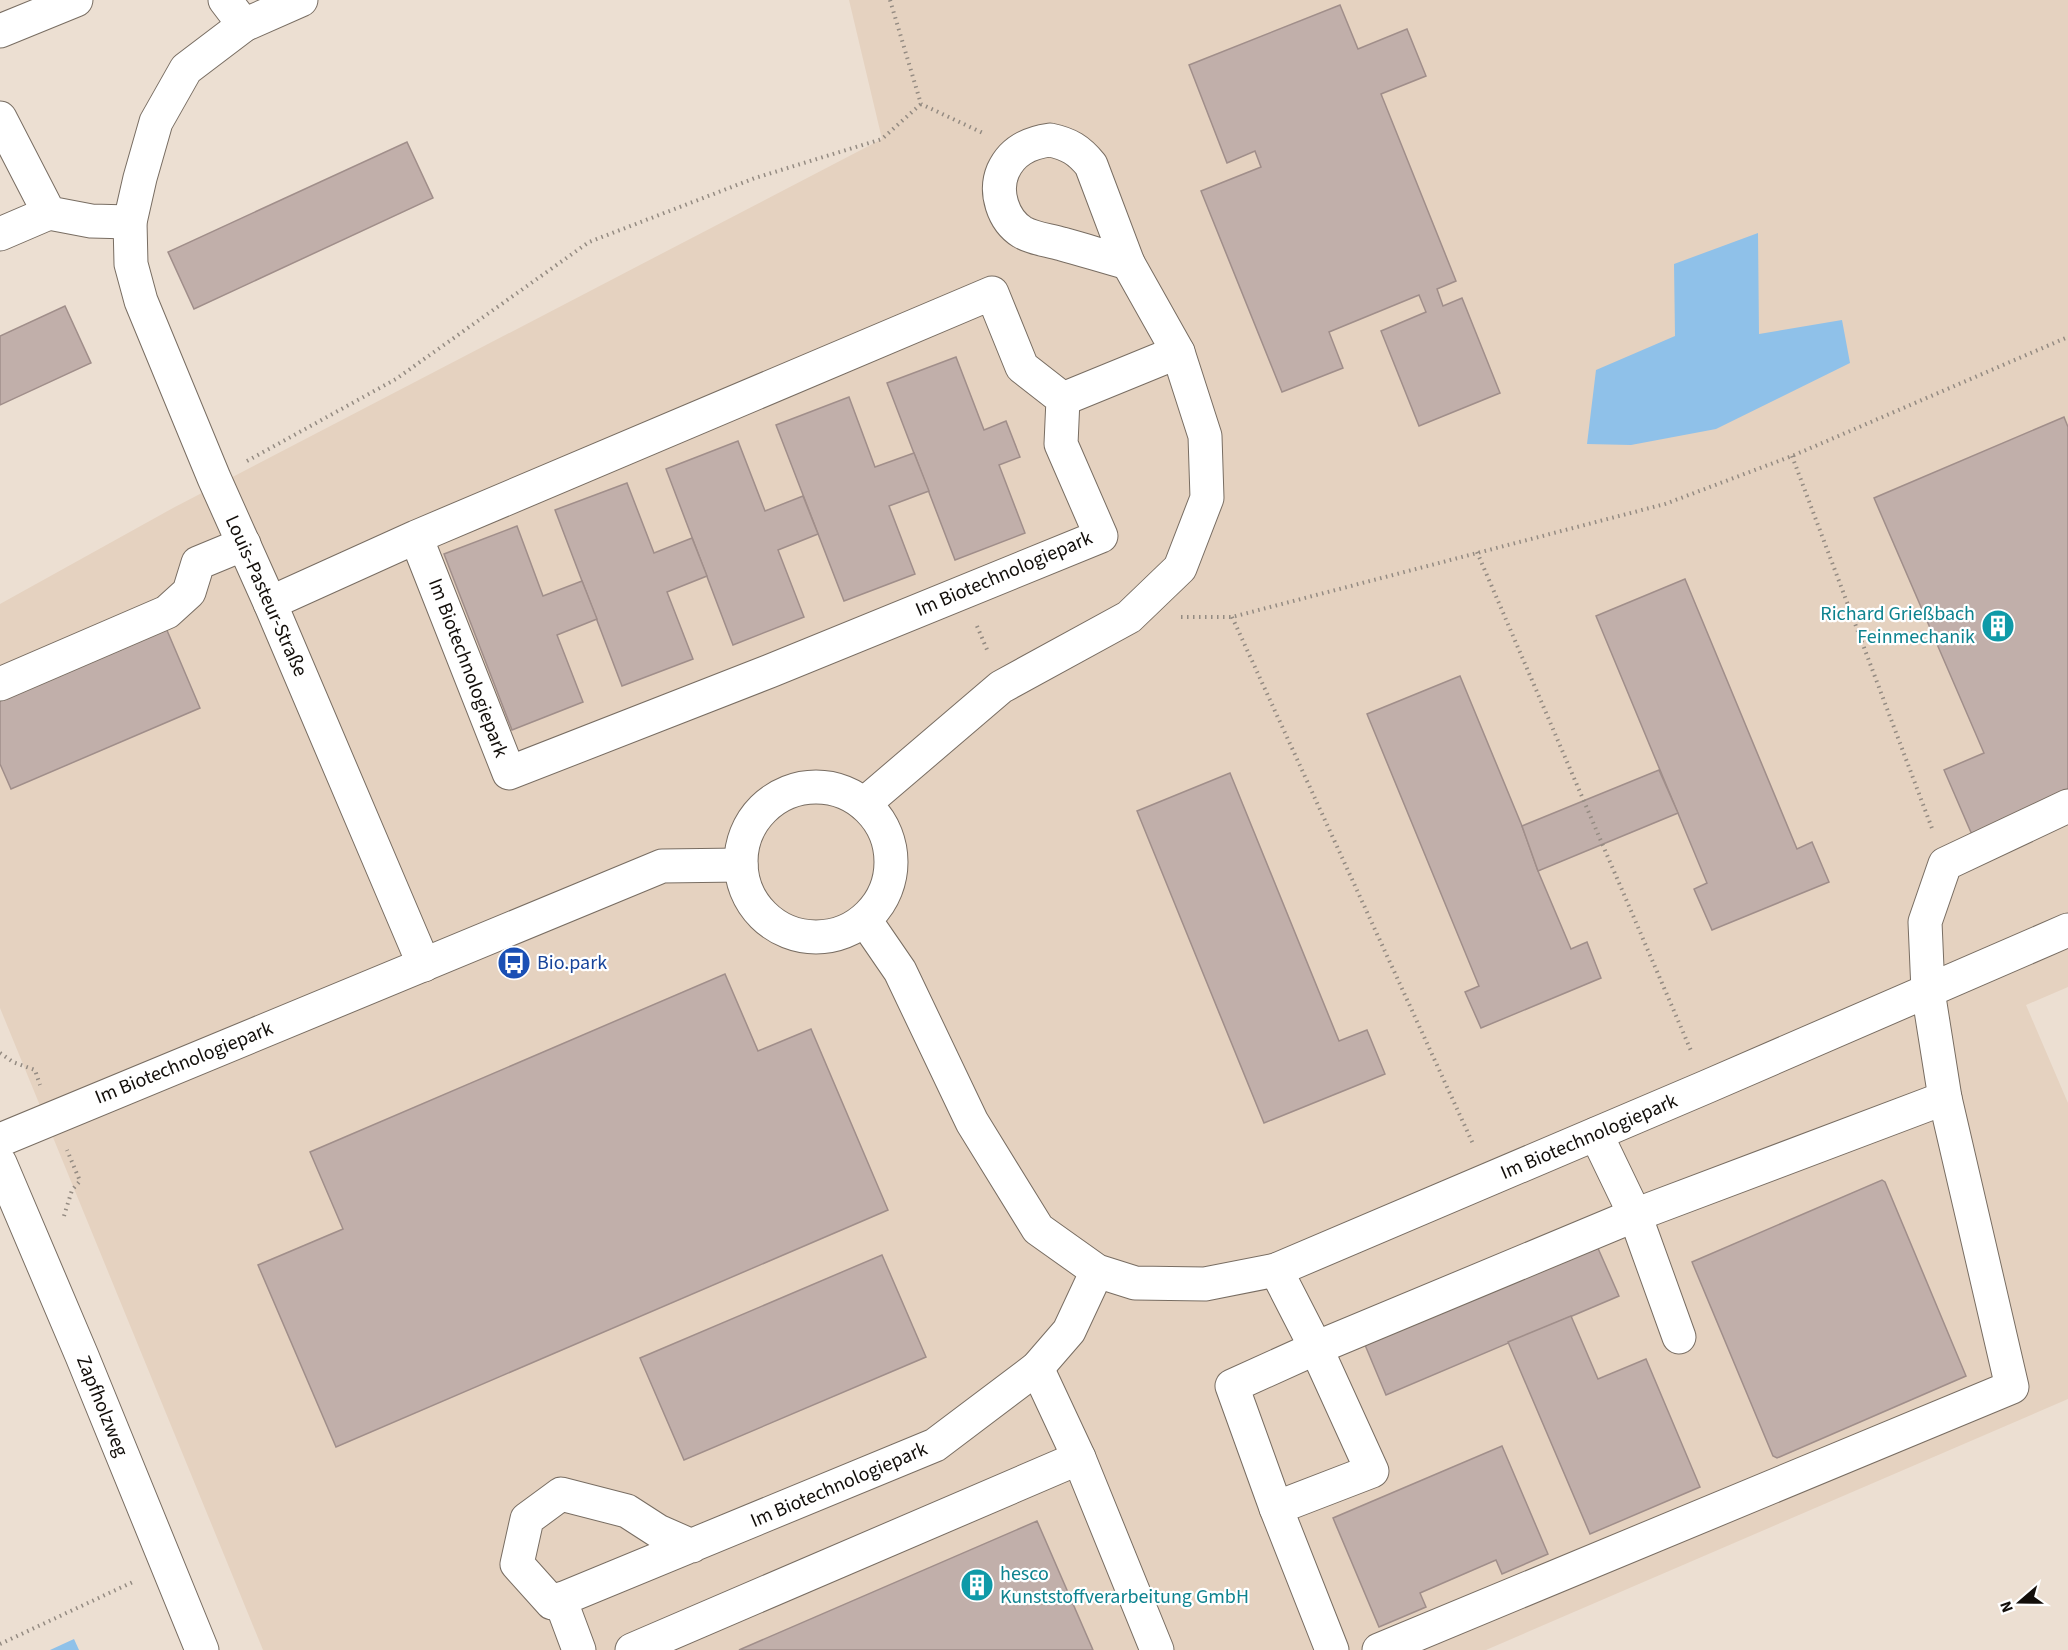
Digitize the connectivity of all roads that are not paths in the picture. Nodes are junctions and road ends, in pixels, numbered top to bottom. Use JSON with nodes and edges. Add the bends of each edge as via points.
{"nodes":[{"id":1,"x":76,"y":0,"type":"edge"},
{"id":2,"x":301,"y":0,"type":"edge"},
{"id":3,"x":235,"y":13,"type":"edge"},
{"id":4,"x":0,"y":31,"type":"edge"},
{"id":5,"x":0,"y":118,"type":"edge"},
{"id":6,"x":49,"y":213,"type":"junction"},
{"id":7,"x":130,"y":222,"type":"junction"},
{"id":8,"x":0,"y":234,"type":"edge"},
{"id":9,"x":1128,"y":263,"type":"junction"},
{"id":10,"x":1178,"y":352,"type":"junction"},
{"id":11,"x":1064,"y":399,"type":"junction"},
{"id":12,"x":417,"y":537,"type":"junction"},
{"id":13,"x":244,"y":544,"type":"junction"},
{"id":14,"x":270,"y":603,"type":"junction"},
{"id":15,"x":0,"y":684,"type":"edge"},
{"id":16,"x":864,"y":804,"type":"junction"},
{"id":17,"x":2068,"y":806,"type":"edge"},
{"id":18,"x":741,"y":865,"type":"junction"},
{"id":19,"x":865,"y":920,"type":"junction"},
{"id":20,"x":2068,"y":930,"type":"edge"},
{"id":21,"x":424,"y":965,"type":"junction"},
{"id":22,"x":1928,"y":991,"type":"junction"},
{"id":23,"x":1945,"y":1098,"type":"junction"},
{"id":24,"x":1596,"y":1134,"type":"junction"},
{"id":25,"x":0,"y":1140,"type":"edge"},
{"id":26,"x":0,"y":1163,"type":"edge"},
{"id":27,"x":1635,"y":1215,"type":"junction"},
{"id":28,"x":1276,"y":1270,"type":"junction"},
{"id":29,"x":1097,"y":1271,"type":"junction"},
{"id":30,"x":1679,"y":1337,"type":"dead end"},
{"id":31,"x":1316,"y":1348,"type":"junction"},
{"id":32,"x":1037,"y":1368,"type":"junction"},
{"id":33,"x":1079,"y":1458,"type":"junction"},
{"id":34,"x":1276,"y":1508,"type":"junction"},
{"id":35,"x":692,"y":1546,"type":"junction"},
{"id":36,"x":556,"y":1601,"type":"junction"},
{"id":37,"x":202,"y":1650,"type":"edge"},
{"id":38,"x":579,"y":1650,"type":"edge"},
{"id":39,"x":632,"y":1650,"type":"edge"},
{"id":40,"x":1157,"y":1650,"type":"edge"},
{"id":41,"x":1332,"y":1650,"type":"edge"},
{"id":42,"x":1379,"y":1650,"type":"edge"}],
"edges":[{"from":1,"to":4,"type":"street"},
{"from":2,"to":3,"type":"street","name":"Louis-Pasteur-Straße"},
{"from":3,"to":7,"type":"street","name":"Louis-Pasteur-Straße","via":[[186,69],[156,122]]},
{"from":5,"to":6,"type":"street"},
{"from":6,"to":7,"type":"street","via":[[91,221]]},
{"from":6,"to":8,"type":"street"},
{"from":7,"to":13,"type":"street","name":"Louis-Pasteur-Straße","via":[[131,264],[141,301]]},
{"from":9,"to":9,"type":"street","via":[[1038,238],[1011,222],[999,192],[1007,162],[1034,142],[1066,143],[1080,152],[1091,165]]},
{"from":9,"to":10,"type":"street"},
{"from":10,"to":11,"type":"street"},
{"from":10,"to":16,"type":"street","via":[[1205,436],[1207,498],[1180,568],[1129,617],[1001,687]]},
{"from":11,"to":12,"type":"street","via":[[1022,367],[992,293]]},
{"from":11,"to":12,"type":"street","name":"Im Biotechnologiepark","via":[[1061,444],[1101,537],[509,773]]},
{"from":12,"to":14,"type":"street"},
{"from":13,"to":14,"type":"street","name":"Louis-Pasteur-Straße"},
{"from":13,"to":15,"type":"street","via":[[198,563],[189,592],[167,612]]},
{"from":14,"to":21,"type":"street","name":"Louis-Pasteur-Straße"},
{"from":16,"to":18,"type":"street","via":[[843,791],[819,786],[794,789],[772,800],[754,818],[743,841]]},
{"from":16,"to":19,"type":"street","via":[[884,830],[892,862],[889,884],[880,903]]},
{"from":17,"to":22,"type":"street","via":[[1945,864],[1924,922]]},
{"from":18,"to":19,"type":"street","via":[[745,889],[757,910],[775,926],[797,935],[821,938],[844,932]]},
{"from":18,"to":21,"type":"street","name":"Im Biotechnologiepark","via":[[662,866]]},
{"from":19,"to":29,"type":"street","name":"Im Biotechnologiepark","via":[[900,971],[972,1122],[1038,1229]]},
{"from":20,"to":22,"type":"street","name":"Im Biotechnologiepark"},
{"from":21,"to":25,"type":"street","name":"Im Biotechnologiepark"},
{"from":22,"to":23,"type":"street"},
{"from":22,"to":24,"type":"street","name":"Im Biotechnologiepark"},
{"from":23,"to":27,"type":"street"},
{"from":23,"to":42,"type":"street","via":[[2012,1387]]},
{"from":24,"to":27,"type":"street"},
{"from":24,"to":28,"type":"street","name":"Im Biotechnologiepark"},
{"from":26,"to":37,"type":"street","name":"Zapfholzweg"},
{"from":27,"to":30,"type":"street"},
{"from":27,"to":31,"type":"street"},
{"from":28,"to":29,"type":"street","name":"Im Biotechnologiepark","via":[[1205,1284],[1135,1283]]},
{"from":28,"to":31,"type":"street"},
{"from":29,"to":32,"type":"street","name":"Im Biotechnologiepark","via":[[1069,1331]]},
{"from":31,"to":34,"type":"street","via":[[1232,1386]]},
{"from":31,"to":34,"type":"street","via":[[1372,1471]]},
{"from":32,"to":33,"type":"street"},
{"from":32,"to":35,"type":"street","name":"Im Biotechnologiepark","via":[[935,1445]]},
{"from":33,"to":39,"type":"street"},
{"from":33,"to":40,"type":"street"},
{"from":34,"to":41,"type":"street"},
{"from":35,"to":36,"type":"street","name":"Im Biotechnologiepark"},
{"from":35,"to":36,"type":"street","via":[[627,1511],[561,1494],[527,1519],[517,1564]]},
{"from":36,"to":38,"type":"street"}]}
